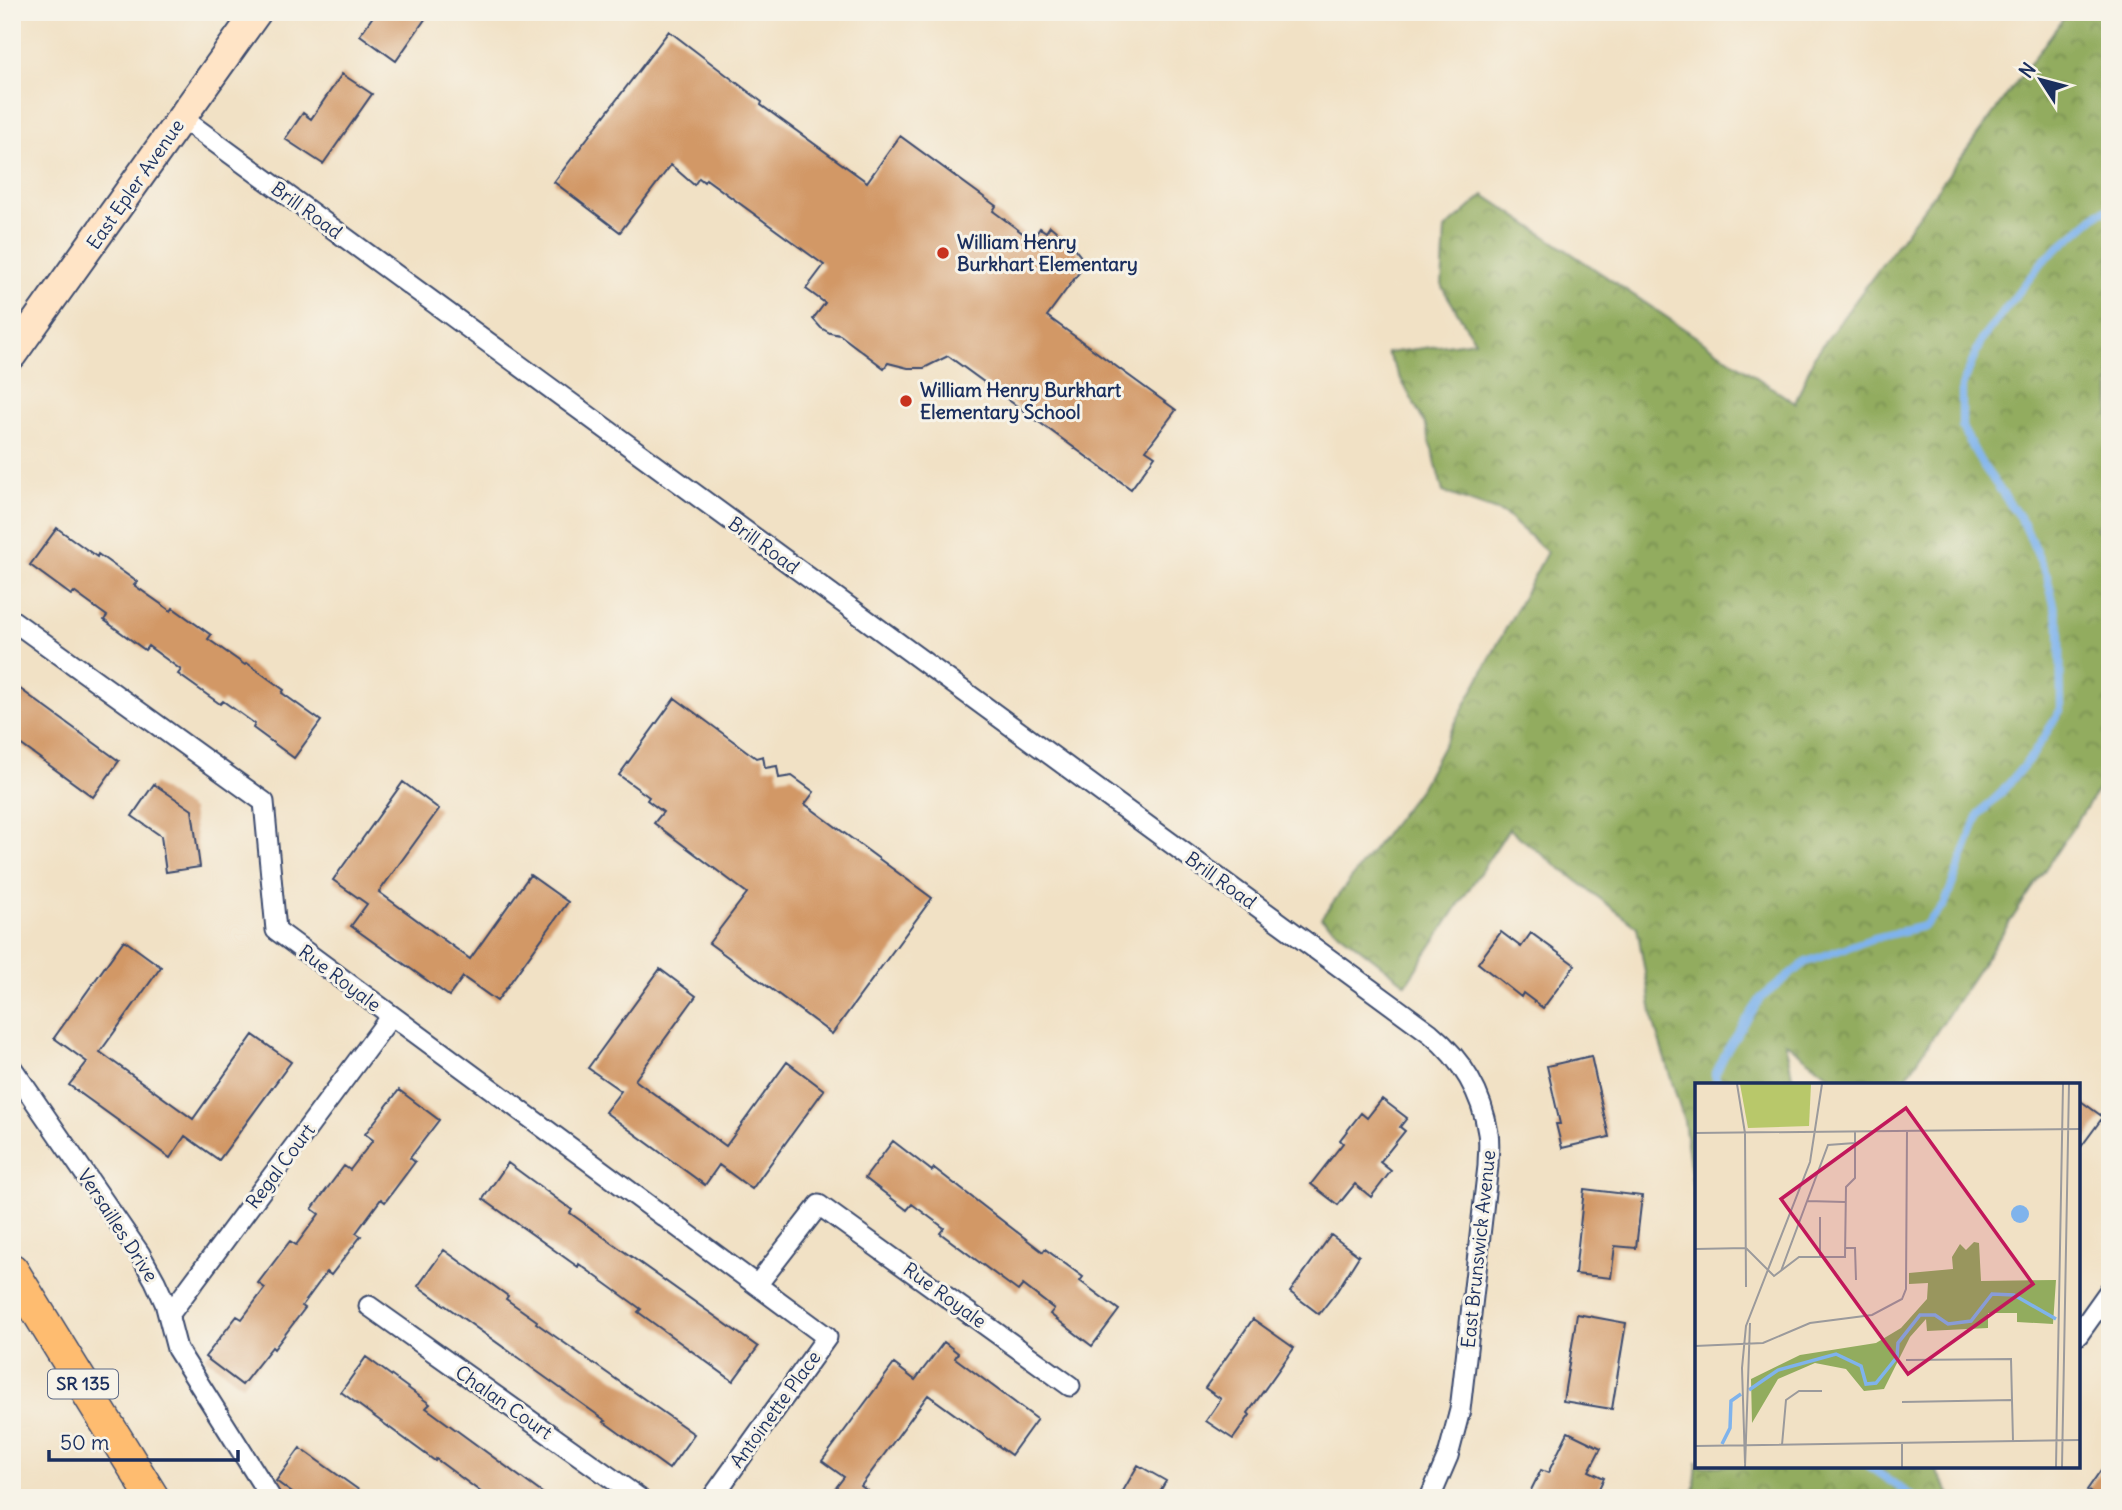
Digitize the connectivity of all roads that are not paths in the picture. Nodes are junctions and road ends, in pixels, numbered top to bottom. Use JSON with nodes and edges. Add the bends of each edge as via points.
{"nodes":[{"id":1,"x":257,"y":12,"type":"edge"},
{"id":2,"x":181,"y":118,"type":"junction"},
{"id":3,"x":12,"y":355,"type":"edge"},
{"id":4,"x":12,"y":620,"type":"edge"},
{"id":5,"x":1346,"y":972,"type":"joint"},
{"id":6,"x":391,"y":1016,"type":"junction"},
{"id":7,"x":12,"y":1068,"type":"edge"},
{"id":8,"x":12,"y":1270,"type":"edge"},
{"id":9,"x":757,"y":1285,"type":"junction"},
{"id":10,"x":2110,"y":1290,"type":"edge"},
{"id":11,"x":369,"y":1306,"type":"dead end"},
{"id":12,"x":169,"y":1315,"type":"junction"},
{"id":13,"x":2080,"y":1332,"type":"edge"},
{"id":14,"x":1070,"y":1386,"type":"dead end"},
{"id":15,"x":153,"y":1498,"type":"edge"},
{"id":16,"x":271,"y":1498,"type":"edge"},
{"id":17,"x":639,"y":1498,"type":"edge"},
{"id":18,"x":712,"y":1498,"type":"edge"},
{"id":19,"x":1430,"y":1498,"type":"edge"}],
"edges":[{"from":1,"to":2,"type":"street","name":"East Epler Avenue"},
{"from":2,"to":3,"type":"street","name":"East Epler Avenue"},
{"from":2,"to":5,"type":"street","name":"Brill Road"},
{"from":4,"to":6,"type":"street","name":"Rue Royale","via":[[264,802],[276,930]]},
{"from":5,"to":19,"type":"street","name":"East Brunswick Avenue","via":[[1430,1033],[1456,1058],[1475,1087],[1488,1132],[1464,1387],[1448,1456]]},
{"from":6,"to":9,"type":"street","name":"Rue Royale"},
{"from":6,"to":12,"type":"street","name":"Regal Court"},
{"from":7,"to":12,"type":"street","name":"Versailles Drive","via":[[140,1254]]},
{"from":8,"to":15,"type":"main road","number":"SR 135"},
{"from":9,"to":14,"type":"street","name":"Rue Royale","via":[[819,1205]]},
{"from":9,"to":18,"type":"street","name":"Antoinette Place","via":[[827,1337]]},
{"from":10,"to":13,"type":"street"},
{"from":11,"to":17,"type":"street","name":"Chalan Court"},
{"from":12,"to":16,"type":"street","name":"Versailles Drive","via":[[177,1349]]}]}
